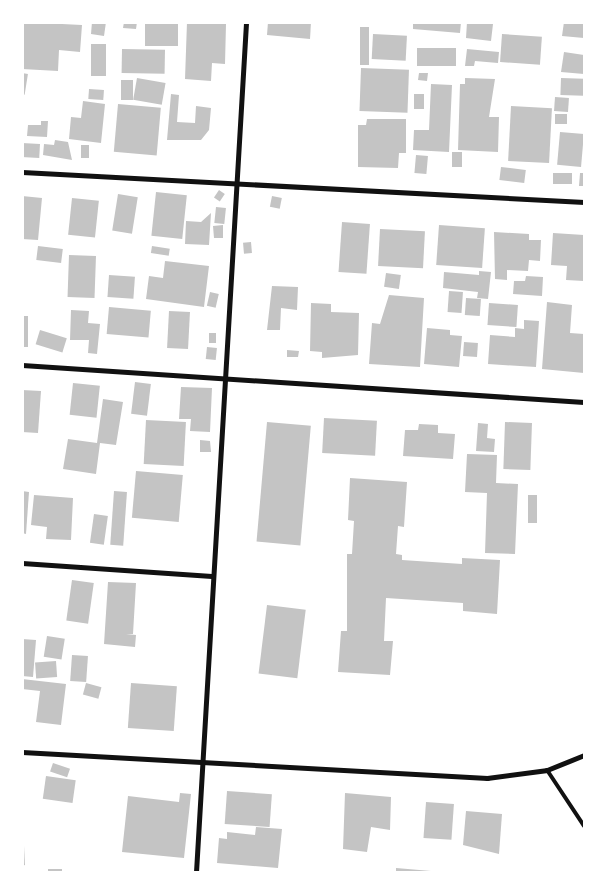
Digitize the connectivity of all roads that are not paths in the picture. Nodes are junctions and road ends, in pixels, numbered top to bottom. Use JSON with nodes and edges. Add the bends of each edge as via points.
{"nodes":[{"id":1,"x":246,"y":22,"type":"edge"},
{"id":2,"x":22,"y":172,"type":"edge"},
{"id":3,"x":237,"y":181,"type":"junction"},
{"id":4,"x":584,"y":202,"type":"edge"},
{"id":5,"x":22,"y":365,"type":"edge"},
{"id":6,"x":225,"y":377,"type":"junction"},
{"id":7,"x":584,"y":402,"type":"edge"},
{"id":8,"x":22,"y":563,"type":"edge"},
{"id":9,"x":212,"y":576,"type":"junction"},
{"id":10,"x":22,"y":752,"type":"edge"},
{"id":11,"x":584,"y":754,"type":"edge"},
{"id":12,"x":202,"y":760,"type":"junction"},
{"id":13,"x":547,"y":770,"type":"junction"},
{"id":14,"x":584,"y":826,"type":"edge"},
{"id":15,"x":196,"y":872,"type":"edge"}],
"edges":[{"from":1,"to":3,"type":"street"},
{"from":2,"to":3,"type":"street"},
{"from":3,"to":4,"type":"street"},
{"from":3,"to":6,"type":"street"},
{"from":5,"to":6,"type":"street"},
{"from":6,"to":7,"type":"street"},
{"from":6,"to":9,"type":"street"},
{"from":8,"to":9,"type":"street"},
{"from":9,"to":12,"type":"street"},
{"from":10,"to":12,"type":"street"},
{"from":11,"to":13,"type":"street"},
{"from":12,"to":13,"type":"street","via":[[487,778]]},
{"from":12,"to":15,"type":"street"},
{"from":13,"to":14,"type":"lane"}]}
